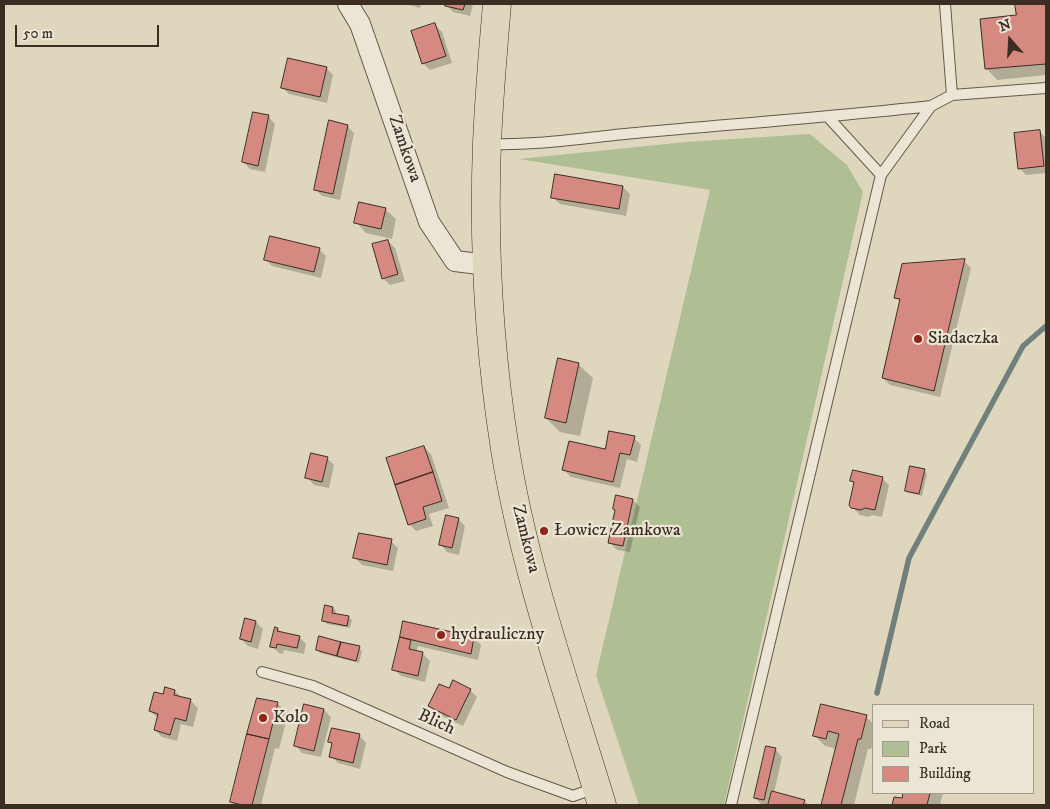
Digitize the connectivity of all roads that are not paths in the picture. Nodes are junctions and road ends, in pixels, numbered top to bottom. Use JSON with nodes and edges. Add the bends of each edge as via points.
{"nodes":[{"id":1,"x":348,"y":4,"type":"edge"},
{"id":2,"x":497,"y":4,"type":"edge"},
{"id":3,"x":945,"y":4,"type":"edge"},
{"id":4,"x":1046,"y":88,"type":"edge"},
{"id":5,"x":952,"y":95,"type":"junction"},
{"id":6,"x":931,"y":106,"type":"junction"},
{"id":7,"x":828,"y":117,"type":"junction"},
{"id":8,"x":487,"y":144,"type":"junction"},
{"id":9,"x":881,"y":175,"type":"junction"},
{"id":10,"x":487,"y":265,"type":"junction"},
{"id":11,"x":262,"y":672,"type":"dead end"},
{"id":12,"x":600,"y":796,"type":"edge"},
{"id":13,"x":731,"y":805,"type":"edge"}],
"edges":[{"from":1,"to":10,"type":"street","name":"Zamkowa","via":[[360,24],[430,222],[455,261]]},
{"from":2,"to":8,"type":"main road","name":"Zamkowa"},
{"from":3,"to":5,"type":"lane"},
{"from":4,"to":5,"type":"lane"},
{"from":5,"to":6,"type":"lane"},
{"from":6,"to":7,"type":"lane"},
{"from":6,"to":9,"type":"lane"},
{"from":7,"to":8,"type":"lane","via":[[512,145]]},
{"from":7,"to":9,"type":"lane"},
{"from":8,"to":10,"type":"main road","name":"Zamkowa"},
{"from":9,"to":13,"type":"lane"},
{"from":10,"to":12,"type":"main road","name":"Zamkowa","via":[[493,360],[512,484],[537,587]]},
{"from":11,"to":12,"type":"lane","name":"Blich","via":[[313,686],[507,772],[573,796]]}]}
